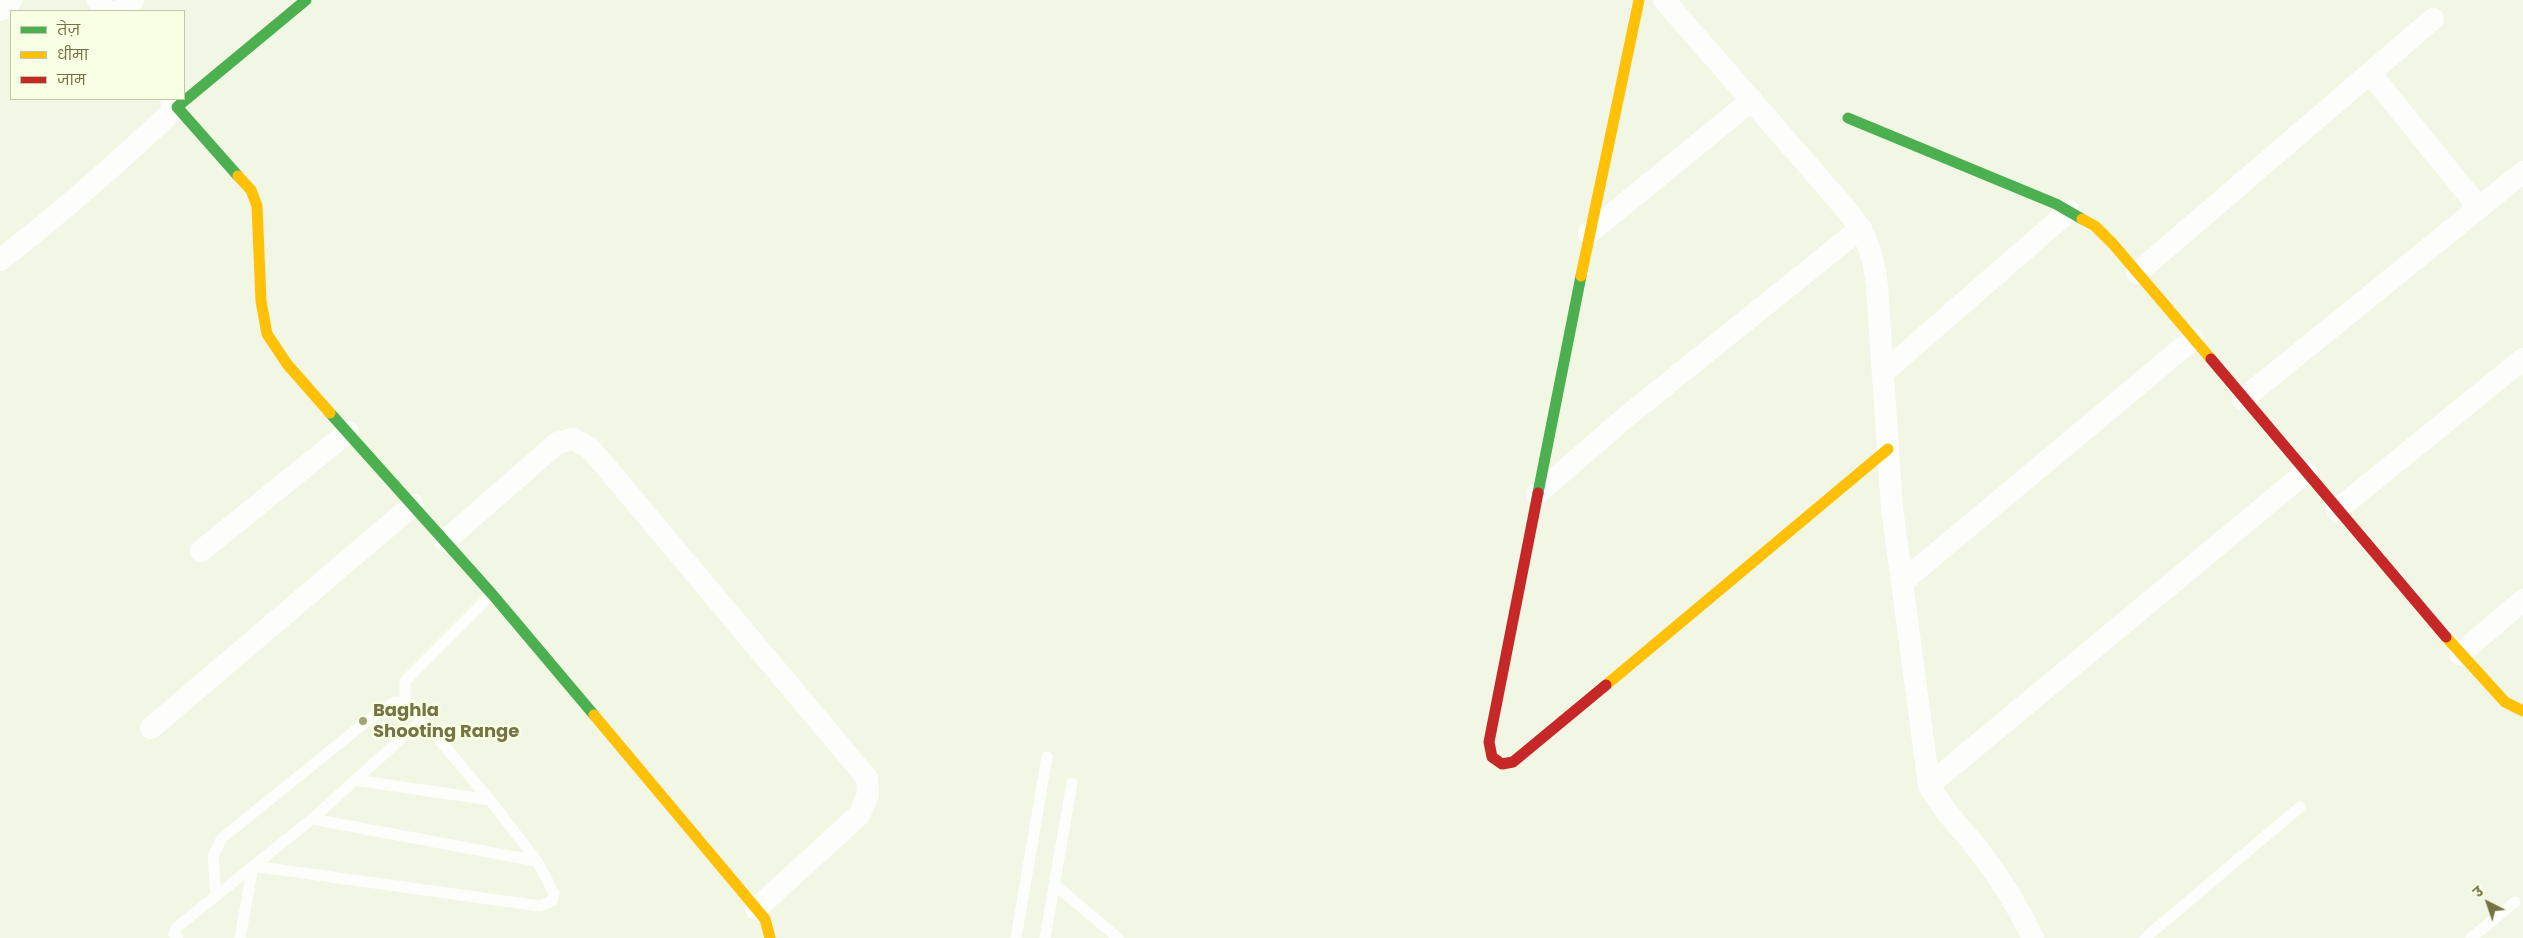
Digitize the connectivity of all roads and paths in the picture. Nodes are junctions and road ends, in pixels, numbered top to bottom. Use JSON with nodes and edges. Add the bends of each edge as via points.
{"nodes":[{"id":1,"x":11,"y":0,"type":"edge"},
{"id":2,"x":133,"y":0,"type":"edge"},
{"id":3,"x":306,"y":0,"type":"edge"},
{"id":4,"x":1639,"y":0,"type":"edge"},
{"id":5,"x":1664,"y":0,"type":"edge"},
{"id":6,"x":0,"y":10,"type":"edge"},
{"id":7,"x":121,"y":10,"type":"edge"},
{"id":8,"x":2433,"y":19,"type":"dead end"},
{"id":9,"x":2370,"y":73,"type":"junction"},
{"id":10,"x":185,"y":94,"type":"edge"},
{"id":11,"x":1752,"y":100,"type":"junction"},
{"id":12,"x":174,"y":103,"type":"edge"},
{"id":13,"x":1848,"y":118,"type":"dead end"},
{"id":14,"x":2523,"y":172,"type":"edge"},
{"id":15,"x":2479,"y":208,"type":"junction"},
{"id":16,"x":2069,"y":211,"type":"junction"},
{"id":17,"x":1860,"y":228,"type":"junction"},
{"id":18,"x":1590,"y":233,"type":"junction"},
{"id":19,"x":0,"y":260,"type":"edge"},
{"id":20,"x":2137,"y":273,"type":"junction"},
{"id":21,"x":2193,"y":339,"type":"junction"},
{"id":22,"x":2523,"y":359,"type":"edge"},
{"id":23,"x":1883,"y":373,"type":"junction"},
{"id":24,"x":2243,"y":398,"type":"junction"},
{"id":25,"x":348,"y":432,"type":"junction"},
{"id":26,"x":1888,"y":449,"type":"junction"},
{"id":27,"x":2306,"y":472,"type":"junction"},
{"id":28,"x":1537,"y":494,"type":"junction"},
{"id":29,"x":413,"y":505,"type":"junction"},
{"id":30,"x":2337,"y":510,"type":"junction"},
{"id":31,"x":445,"y":541,"type":"junction"},
{"id":32,"x":201,"y":551,"type":"dead end"},
{"id":33,"x":1902,"y":582,"type":"junction"},
{"id":34,"x":492,"y":594,"type":"junction"},
{"id":35,"x":2523,"y":600,"type":"edge"},
{"id":36,"x":2460,"y":654,"type":"junction"},
{"id":37,"x":405,"y":704,"type":"junction"},
{"id":38,"x":2523,"y":711,"type":"edge"},
{"id":39,"x":422,"y":720,"type":"junction"},
{"id":40,"x":151,"y":728,"type":"dead end"},
{"id":41,"x":1047,"y":757,"type":"dead end"},
{"id":42,"x":355,"y":780,"type":"junction"},
{"id":43,"x":1072,"y":783,"type":"dead end"},
{"id":44,"x":1929,"y":784,"type":"junction"},
{"id":45,"x":490,"y":800,"type":"junction"},
{"id":46,"x":2300,"y":807,"type":"dead end"},
{"id":47,"x":312,"y":819,"type":"junction"},
{"id":48,"x":537,"y":862,"type":"junction"},
{"id":49,"x":253,"y":866,"type":"junction"},
{"id":50,"x":1054,"y":884,"type":"junction"},
{"id":51,"x":216,"y":896,"type":"junction"},
{"id":52,"x":2515,"y":902,"type":"dead end"},
{"id":53,"x":756,"y":909,"type":"junction"},
{"id":54,"x":178,"y":938,"type":"edge"},
{"id":55,"x":240,"y":938,"type":"edge"},
{"id":56,"x":770,"y":938,"type":"edge"},
{"id":57,"x":1016,"y":938,"type":"edge"},
{"id":58,"x":1045,"y":938,"type":"edge"},
{"id":59,"x":1118,"y":938,"type":"edge"},
{"id":60,"x":2033,"y":938,"type":"edge"},
{"id":61,"x":2145,"y":938,"type":"edge"},
{"id":62,"x":2471,"y":938,"type":"edge"}],
"edges":[{"from":1,"to":6,"type":"street"},
{"from":2,"to":7,"type":"street"},
{"from":3,"to":10,"type":"street"},
{"from":4,"to":18,"type":"street"},
{"from":5,"to":11,"type":"street"},
{"from":8,"to":9,"type":"street"},
{"from":9,"to":15,"type":"street"},
{"from":9,"to":20,"type":"street"},
{"from":11,"to":17,"type":"street"},
{"from":11,"to":18,"type":"street"},
{"from":12,"to":19,"type":"street","via":[[53,219]]},
{"from":12,"to":25,"type":"street","via":[[251,190],[257,206],[261,301],[268,334],[287,364]]},
{"from":13,"to":16,"type":"street"},
{"from":14,"to":15,"type":"street"},
{"from":15,"to":24,"type":"street"},
{"from":16,"to":20,"type":"street","via":[[2095,226]]},
{"from":16,"to":23,"type":"street"},
{"from":17,"to":23,"type":"street","via":[[1874,262]]},
{"from":17,"to":28,"type":"street","via":[[1626,417]]},
{"from":18,"to":28,"type":"street"},
{"from":20,"to":21,"type":"street"},
{"from":21,"to":24,"type":"street"},
{"from":21,"to":33,"type":"street"},
{"from":22,"to":30,"type":"street"},
{"from":23,"to":26,"type":"street"},
{"from":24,"to":27,"type":"street"},
{"from":25,"to":29,"type":"street"},
{"from":25,"to":32,"type":"street"},
{"from":26,"to":28,"type":"street","via":[[1513,762],[1504,765],[1493,759],[1489,742]]},
{"from":26,"to":33,"type":"street"},
{"from":27,"to":30,"type":"street"},
{"from":27,"to":44,"type":"street"},
{"from":29,"to":31,"type":"street"},
{"from":29,"to":40,"type":"street"},
{"from":30,"to":36,"type":"street"},
{"from":31,"to":34,"type":"street"},
{"from":31,"to":53,"type":"street","via":[[557,443],[573,439],[596,455],[867,778],[868,795],[859,815]]},
{"from":33,"to":44,"type":"street"},
{"from":34,"to":37,"type":"lane","via":[[405,682]]},
{"from":34,"to":53,"type":"street"},
{"from":35,"to":36,"type":"street"},
{"from":36,"to":38,"type":"street","via":[[2505,702]]},
{"from":37,"to":39,"type":"lane"},
{"from":37,"to":51,"type":"lane","via":[[395,702],[382,709],[222,838],[214,855]]},
{"from":39,"to":42,"type":"lane"},
{"from":39,"to":45,"type":"lane"},
{"from":41,"to":57,"type":"lane"},
{"from":42,"to":45,"type":"lane"},
{"from":42,"to":47,"type":"lane"},
{"from":43,"to":50,"type":"lane"},
{"from":44,"to":60,"type":"street","via":[[1936,798],[2013,898]]},
{"from":45,"to":48,"type":"lane"},
{"from":46,"to":61,"type":"lane"},
{"from":47,"to":48,"type":"lane"},
{"from":47,"to":49,"type":"lane"},
{"from":48,"to":49,"type":"lane","via":[[554,893],[552,901],[540,906]]},
{"from":49,"to":51,"type":"lane"},
{"from":49,"to":55,"type":"lane"},
{"from":50,"to":58,"type":"lane"},
{"from":50,"to":59,"type":"lane"},
{"from":51,"to":54,"type":"lane","via":[[177,927],[174,934]]},
{"from":52,"to":62,"type":"lane"},
{"from":53,"to":56,"type":"street","via":[[765,919]]}]}
